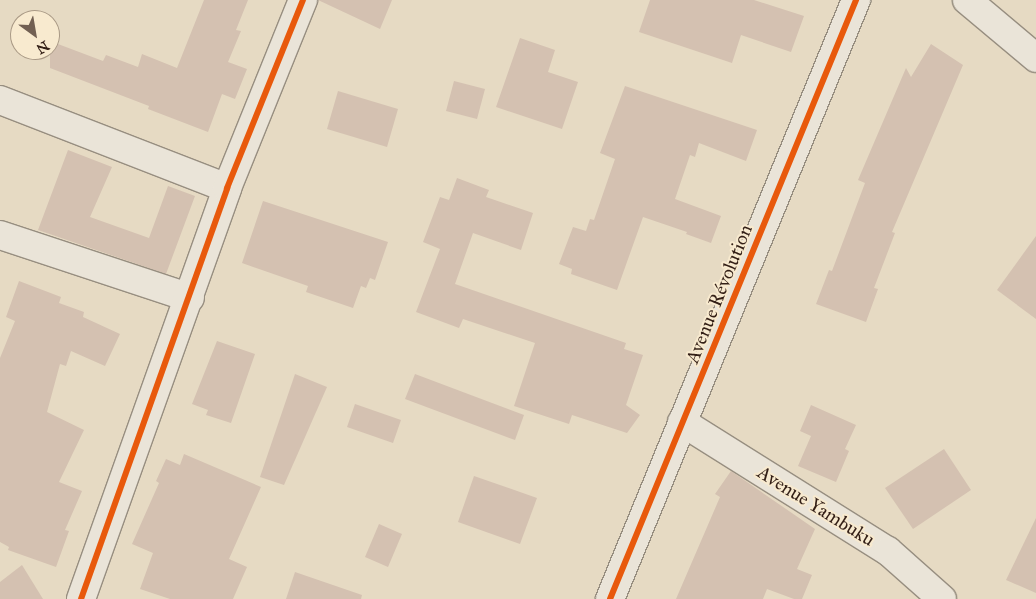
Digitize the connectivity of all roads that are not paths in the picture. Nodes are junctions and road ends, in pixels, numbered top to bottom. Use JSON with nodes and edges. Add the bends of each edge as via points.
{"nodes":[{"id":1,"x":303,"y":0,"type":"edge"},
{"id":2,"x":856,"y":0,"type":"edge"},
{"id":3,"x":967,"y":0,"type":"edge"},
{"id":4,"x":1036,"y":58,"type":"edge"},
{"id":5,"x":0,"y":100,"type":"edge"},
{"id":6,"x":227,"y":188,"type":"junction"},
{"id":7,"x":3,"y":243,"type":"edge"},
{"id":8,"x":190,"y":298,"type":"junction"},
{"id":9,"x":682,"y":422,"type":"junction"},
{"id":10,"x":82,"y":599,"type":"edge"},
{"id":11,"x":610,"y":599,"type":"edge"},
{"id":12,"x":942,"y":599,"type":"edge"}],
"edges":[{"from":1,"to":6,"type":"street"},
{"from":2,"to":9,"type":"street","name":"Avenue Révolution"},
{"from":3,"to":4,"type":"street"},
{"from":5,"to":6,"type":"street"},
{"from":6,"to":8,"type":"street"},
{"from":7,"to":8,"type":"street"},
{"from":8,"to":10,"type":"street"},
{"from":9,"to":11,"type":"street","name":"Avenue Révolution"},
{"from":9,"to":12,"type":"street","name":"Avenue Yambuku","via":[[888,552]]}]}
